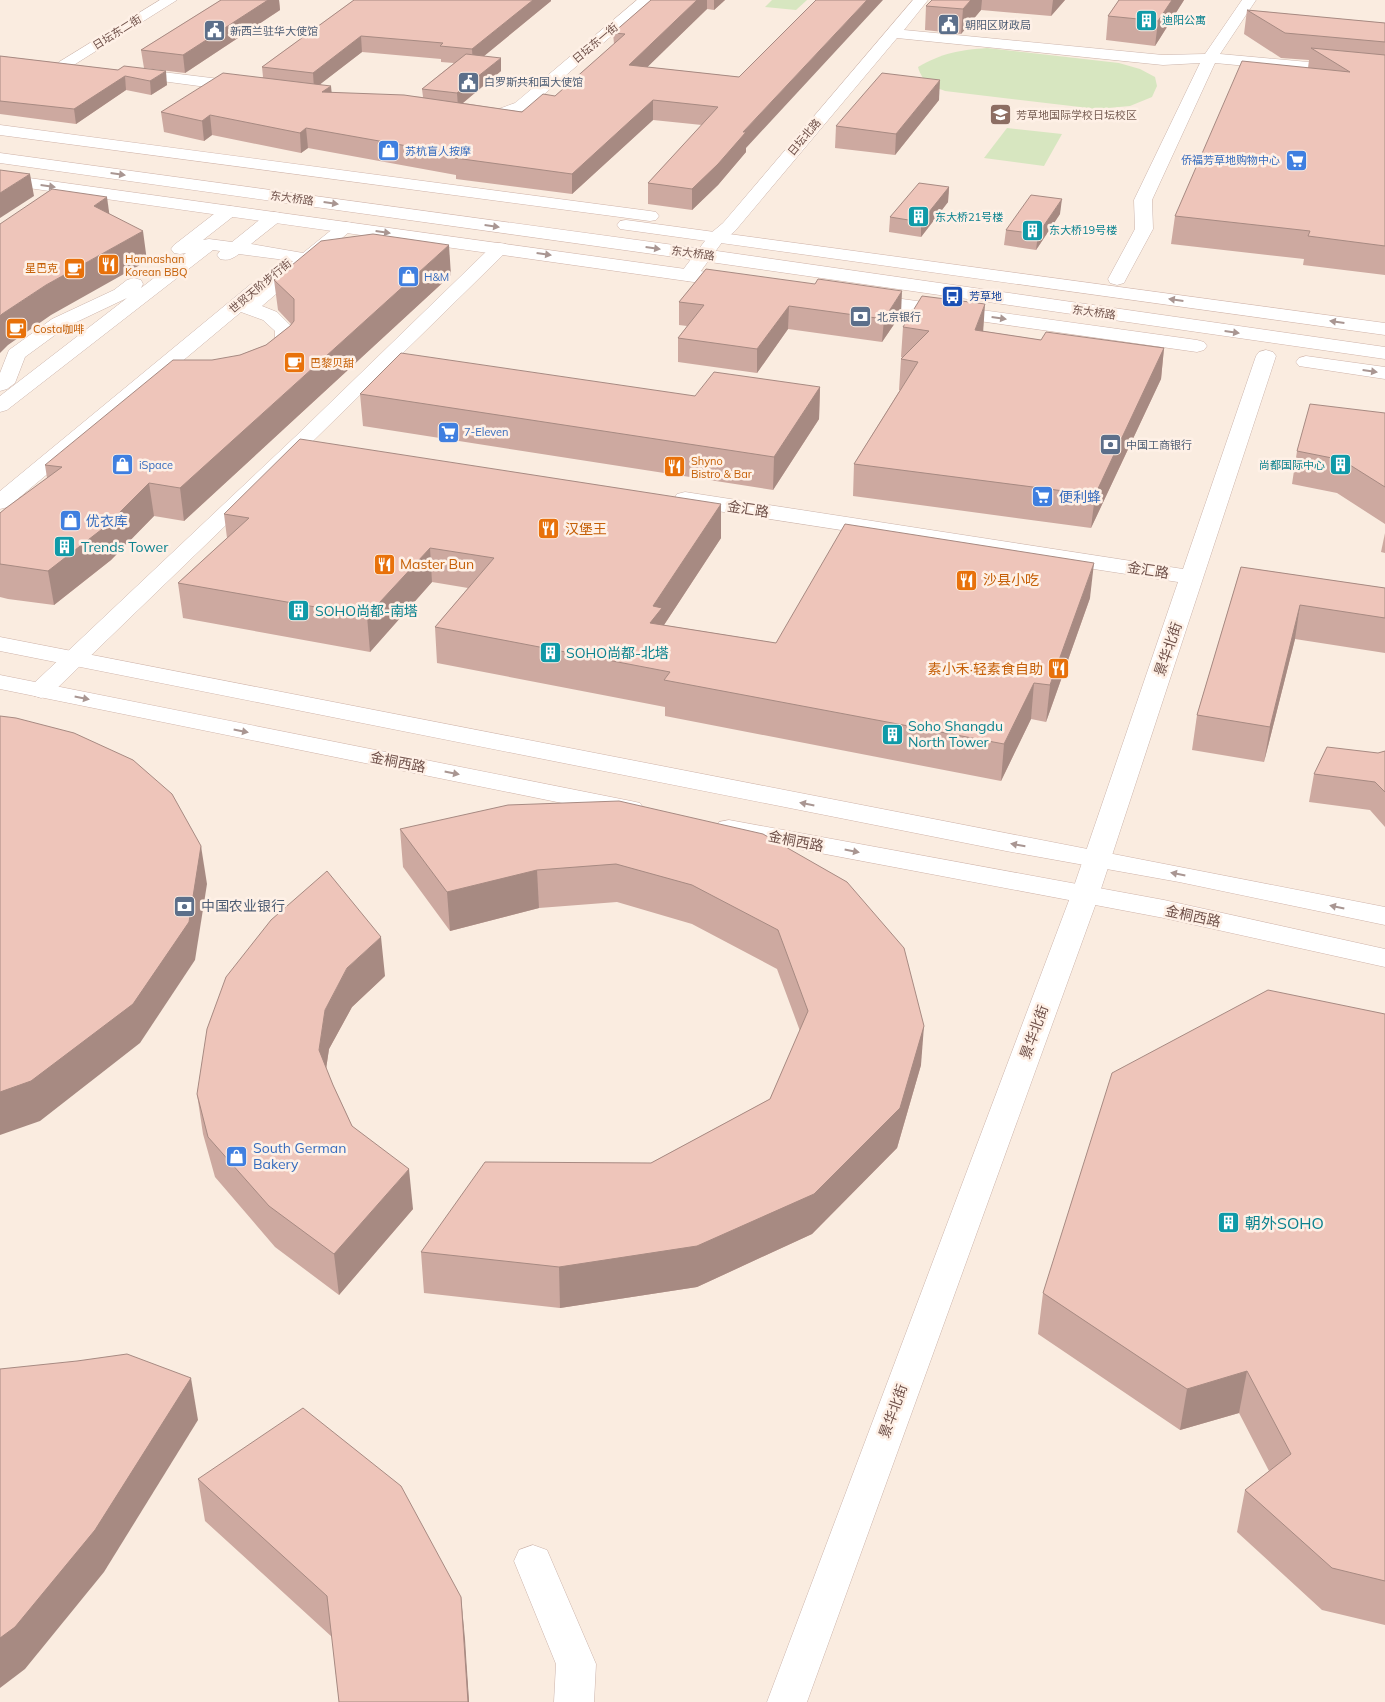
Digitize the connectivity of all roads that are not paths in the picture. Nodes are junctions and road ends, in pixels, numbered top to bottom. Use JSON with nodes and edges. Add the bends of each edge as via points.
{"nodes":[{"id":1,"x":170,"y":0,"type":"edge"},
{"id":2,"x":646,"y":0,"type":"edge"},
{"id":3,"x":921,"y":0,"type":"edge"},
{"id":4,"x":1249,"y":0,"type":"edge"},
{"id":5,"x":893,"y":33,"type":"junction"},
{"id":6,"x":1210,"y":58,"type":"junction"},
{"id":7,"x":46,"y":63,"type":"edge"},
{"id":8,"x":64,"y":65,"type":"junction"},
{"id":9,"x":93,"y":69,"type":"edge"},
{"id":10,"x":113,"y":71,"type":"edge"},
{"id":11,"x":1385,"y":74,"type":"edge"},
{"id":12,"x":259,"y":89,"type":"edge"},
{"id":13,"x":459,"y":114,"type":"edge"},
{"id":14,"x":0,"y":130,"type":"edge"},
{"id":15,"x":0,"y":142,"type":"edge"},
{"id":16,"x":0,"y":158,"type":"edge"},
{"id":17,"x":0,"y":179,"type":"edge"},
{"id":18,"x":229,"y":211,"type":"junction"},
{"id":19,"x":274,"y":217,"type":"junction"},
{"id":20,"x":321,"y":224,"type":"junction"},
{"id":21,"x":346,"y":227,"type":"junction"},
{"id":22,"x":723,"y":232,"type":"junction"},
{"id":23,"x":296,"y":244,"type":"junction"},
{"id":24,"x":235,"y":248,"type":"junction"},
{"id":25,"x":500,"y":248,"type":"junction"},
{"id":26,"x":703,"y":254,"type":"junction"},
{"id":27,"x":688,"y":275,"type":"junction"},
{"id":28,"x":1117,"y":279,"type":"junction"},
{"id":29,"x":756,"y":284,"type":"edge"},
{"id":30,"x":853,"y":298,"type":"edge"},
{"id":31,"x":1045,"y":305,"type":"junction"},
{"id":32,"x":1385,"y":314,"type":"edge"},
{"id":33,"x":1385,"y":329,"type":"edge"},
{"id":34,"x":1097,"y":332,"type":"junction"},
{"id":35,"x":1219,"y":349,"type":"dead end"},
{"id":36,"x":1385,"y":353,"type":"edge"},
{"id":37,"x":258,"y":373,"type":"edge"},
{"id":38,"x":1385,"y":373,"type":"edge"},
{"id":39,"x":175,"y":384,"type":"edge"},
{"id":40,"x":0,"y":385,"type":"edge"},
{"id":41,"x":0,"y":406,"type":"edge"},
{"id":42,"x":303,"y":440,"type":"junction"},
{"id":43,"x":333,"y":445,"type":"edge"},
{"id":44,"x":669,"y":496,"type":"edge"},
{"id":45,"x":0,"y":502,"type":"edge"},
{"id":46,"x":0,"y":520,"type":"edge"},
{"id":47,"x":1192,"y":577,"type":"junction"},
{"id":48,"x":0,"y":644,"type":"edge"},
{"id":49,"x":74,"y":658,"type":"junction"},
{"id":50,"x":0,"y":682,"type":"edge"},
{"id":51,"x":41,"y":690,"type":"junction"},
{"id":52,"x":654,"y":814,"type":"edge"},
{"id":53,"x":703,"y":823,"type":"edge"},
{"id":54,"x":1097,"y":860,"type":"junction"},
{"id":55,"x":1086,"y":895,"type":"junction"},
{"id":56,"x":1385,"y":916,"type":"edge"},
{"id":57,"x":1385,"y":958,"type":"edge"},
{"id":58,"x":533,"y":1561,"type":"dead end"},
{"id":59,"x":574,"y":1702,"type":"edge"},
{"id":60,"x":787,"y":1702,"type":"edge"}],
"edges":[{"from":1,"to":8,"type":"street","name":"日坛东二街"},
{"from":2,"to":13,"type":"street","name":"日坛东一街","via":[[521,106],[498,115]]},
{"from":3,"to":5,"type":"street","name":"日坛北路"},
{"from":4,"to":6,"type":"street"},
{"from":5,"to":6,"type":"street","via":[[1163,60]]},
{"from":5,"to":22,"type":"street","name":"日坛北路"},
{"from":6,"to":11,"type":"street"},
{"from":6,"to":28,"type":"street","via":[[1143,200],[1144,229]]},
{"from":7,"to":8,"type":"street"},
{"from":8,"to":9,"type":"street"},
{"from":10,"to":12,"type":"street"},
{"from":14,"to":22,"type":"street"},
{"from":15,"to":22,"type":"street","name":"东大桥路"},
{"from":16,"to":26,"type":"street","name":"东大桥路","one_way":true},
{"from":17,"to":18,"type":"street","one_way":true},
{"from":18,"to":19,"type":"street"},
{"from":18,"to":40,"type":"street","via":[[121,294],[59,323],[16,354],[8,379]]},
{"from":19,"to":20,"type":"street"},
{"from":19,"to":24,"type":"street"},
{"from":20,"to":21,"type":"street"},
{"from":20,"to":23,"type":"street"},
{"from":21,"to":25,"type":"street","one_way":true},
{"from":21,"to":37,"type":"street","via":[[248,308],[270,316],[285,330],[285,352]]},
{"from":22,"to":26,"type":"street","name":"日坛北路"},
{"from":22,"to":28,"type":"street"},
{"from":33,"to":22,"type":"street","name":"东大桥路","one_way":true},
{"from":23,"to":24,"type":"street","name":"世贸天阶步行街"},
{"from":23,"to":45,"type":"street","name":"世贸天阶步行街","via":[[296,256]]},
{"from":24,"to":41,"type":"street","name":"世贸天阶步行街","via":[[209,244]]},
{"from":25,"to":27,"type":"street","one_way":true},
{"from":25,"to":42,"type":"street"},
{"from":26,"to":27,"type":"street","name":"日坛北路"},
{"from":26,"to":31,"type":"street","name":"东大桥路"},
{"from":27,"to":29,"type":"street"},
{"from":28,"to":32,"type":"street"},
{"from":30,"to":34,"type":"street","one_way":true},
{"from":31,"to":34,"type":"street"},
{"from":31,"to":36,"type":"street","name":"东大桥路","one_way":true},
{"from":34,"to":35,"type":"street"},
{"from":47,"to":38,"type":"street","name":"景华北街","one_way":true,"via":[[1256,354]]},
{"from":39,"to":46,"type":"street","via":[[157,382]]},
{"from":42,"to":43,"type":"street"},
{"from":42,"to":49,"type":"street"},
{"from":44,"to":47,"type":"street","name":"金汇路"},
{"from":47,"to":54,"type":"street","name":"景华北街"},
{"from":48,"to":49,"type":"street"},
{"from":49,"to":51,"type":"street"},
{"from":54,"to":49,"type":"street","one_way":true},
{"from":50,"to":51,"type":"street","name":"金桐西路"},
{"from":51,"to":52,"type":"street","name":"金桐西路","one_way":true},
{"from":53,"to":55,"type":"street","name":"金桐西路","one_way":true},
{"from":54,"to":55,"type":"street","name":"景华北街"},
{"from":56,"to":54,"type":"street","one_way":true},
{"from":55,"to":57,"type":"street","name":"金桐西路"},
{"from":55,"to":60,"type":"street","name":"景华北街"},
{"from":58,"to":59,"type":"street","via":[[576,1664]]}]}
